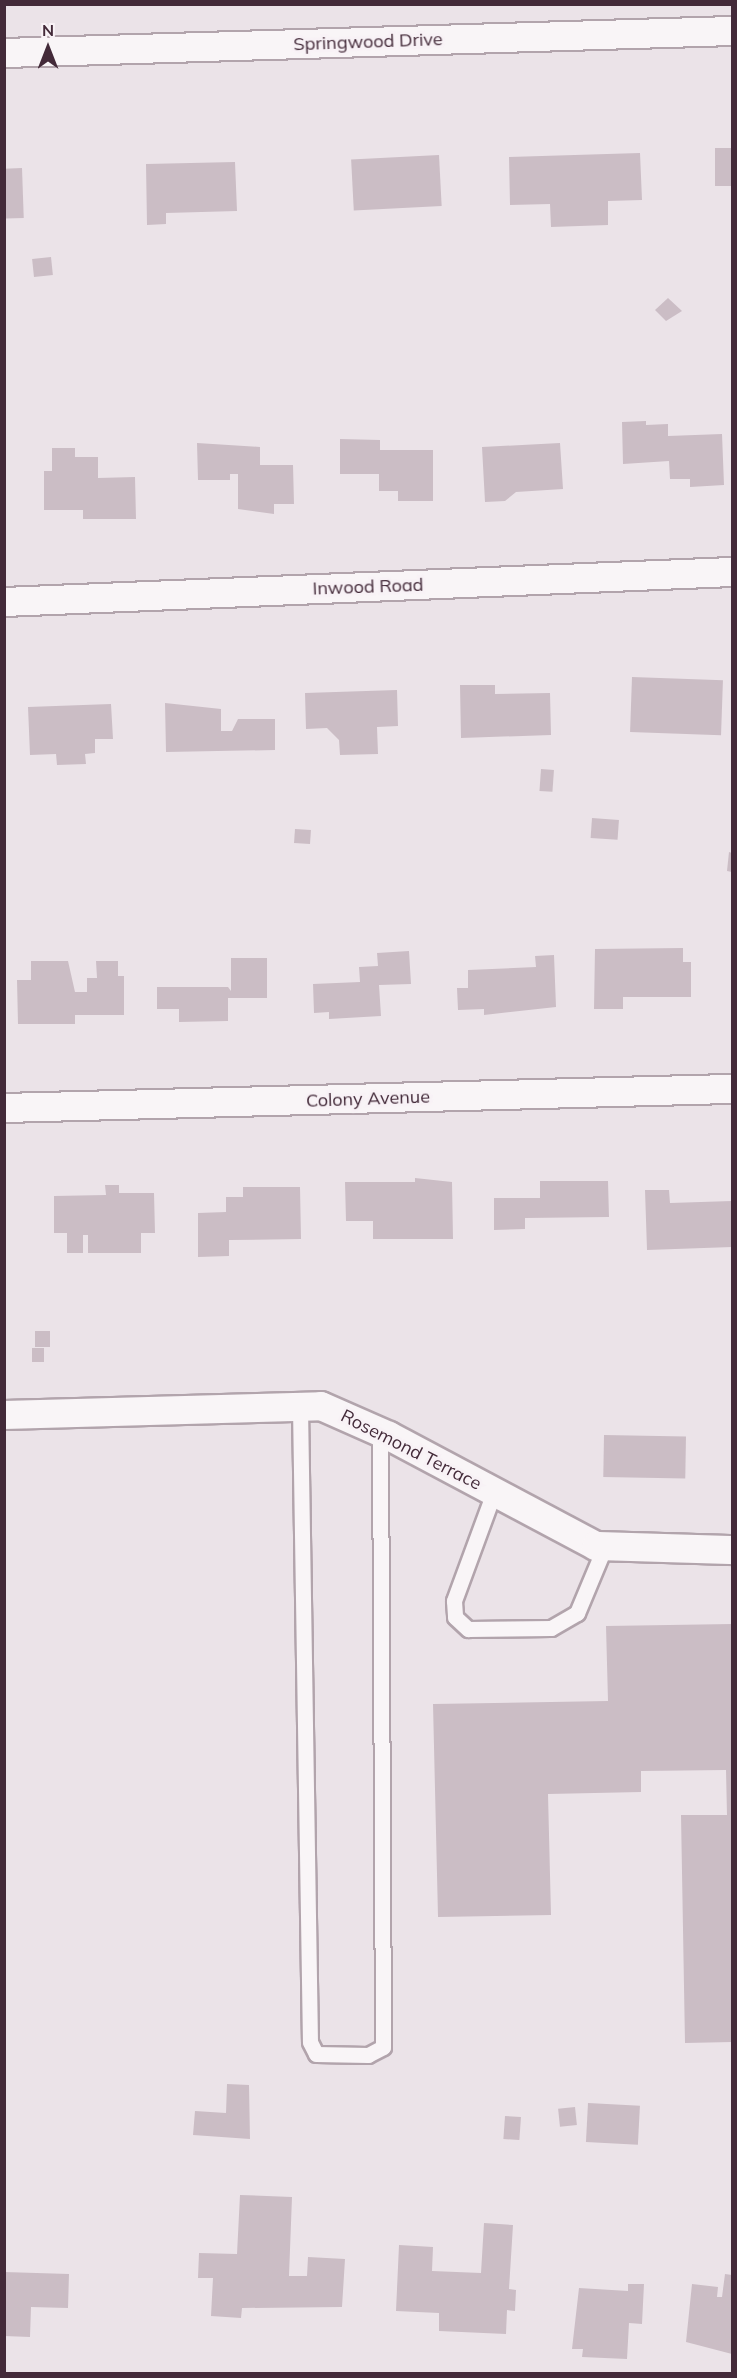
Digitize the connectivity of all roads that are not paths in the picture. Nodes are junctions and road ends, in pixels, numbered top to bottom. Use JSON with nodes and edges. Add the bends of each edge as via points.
{"nodes":[{"id":1,"x":732,"y":31,"type":"edge"},
{"id":2,"x":4,"y":53,"type":"edge"},
{"id":3,"x":732,"y":572,"type":"edge"},
{"id":4,"x":4,"y":602,"type":"edge"},
{"id":5,"x":732,"y":1089,"type":"edge"},
{"id":6,"x":4,"y":1108,"type":"edge"},
{"id":7,"x":300,"y":1407,"type":"junction"},
{"id":8,"x":4,"y":1415,"type":"edge"},
{"id":9,"x":380,"y":1432,"type":"junction"},
{"id":10,"x":494,"y":1492,"type":"junction"},
{"id":11,"x":605,"y":1546,"type":"junction"},
{"id":12,"x":732,"y":1551,"type":"edge"}],
"edges":[{"from":1,"to":2,"type":"street","name":"Springwood Drive"},
{"from":3,"to":4,"type":"street","name":"Inwood Road"},
{"from":5,"to":6,"type":"street","name":"Colony Avenue"},
{"from":7,"to":8,"type":"street","name":"Rosemond Terrace"},
{"from":7,"to":9,"type":"street","name":"Rosemond Terrace","via":[[321,1406]]},
{"from":7,"to":9,"type":"lane","via":[[310,2042],[316,2054],[368,2055],[383,2047]]},
{"from":9,"to":10,"type":"street","name":"Rosemond Terrace"},
{"from":10,"to":11,"type":"street","name":"Rosemond Terrace"},
{"from":10,"to":11,"type":"lane","via":[[454,1601],[455,1617],[468,1629],[551,1628],[577,1613]]},
{"from":11,"to":12,"type":"street","name":"Rosemond Terrace"}]}
